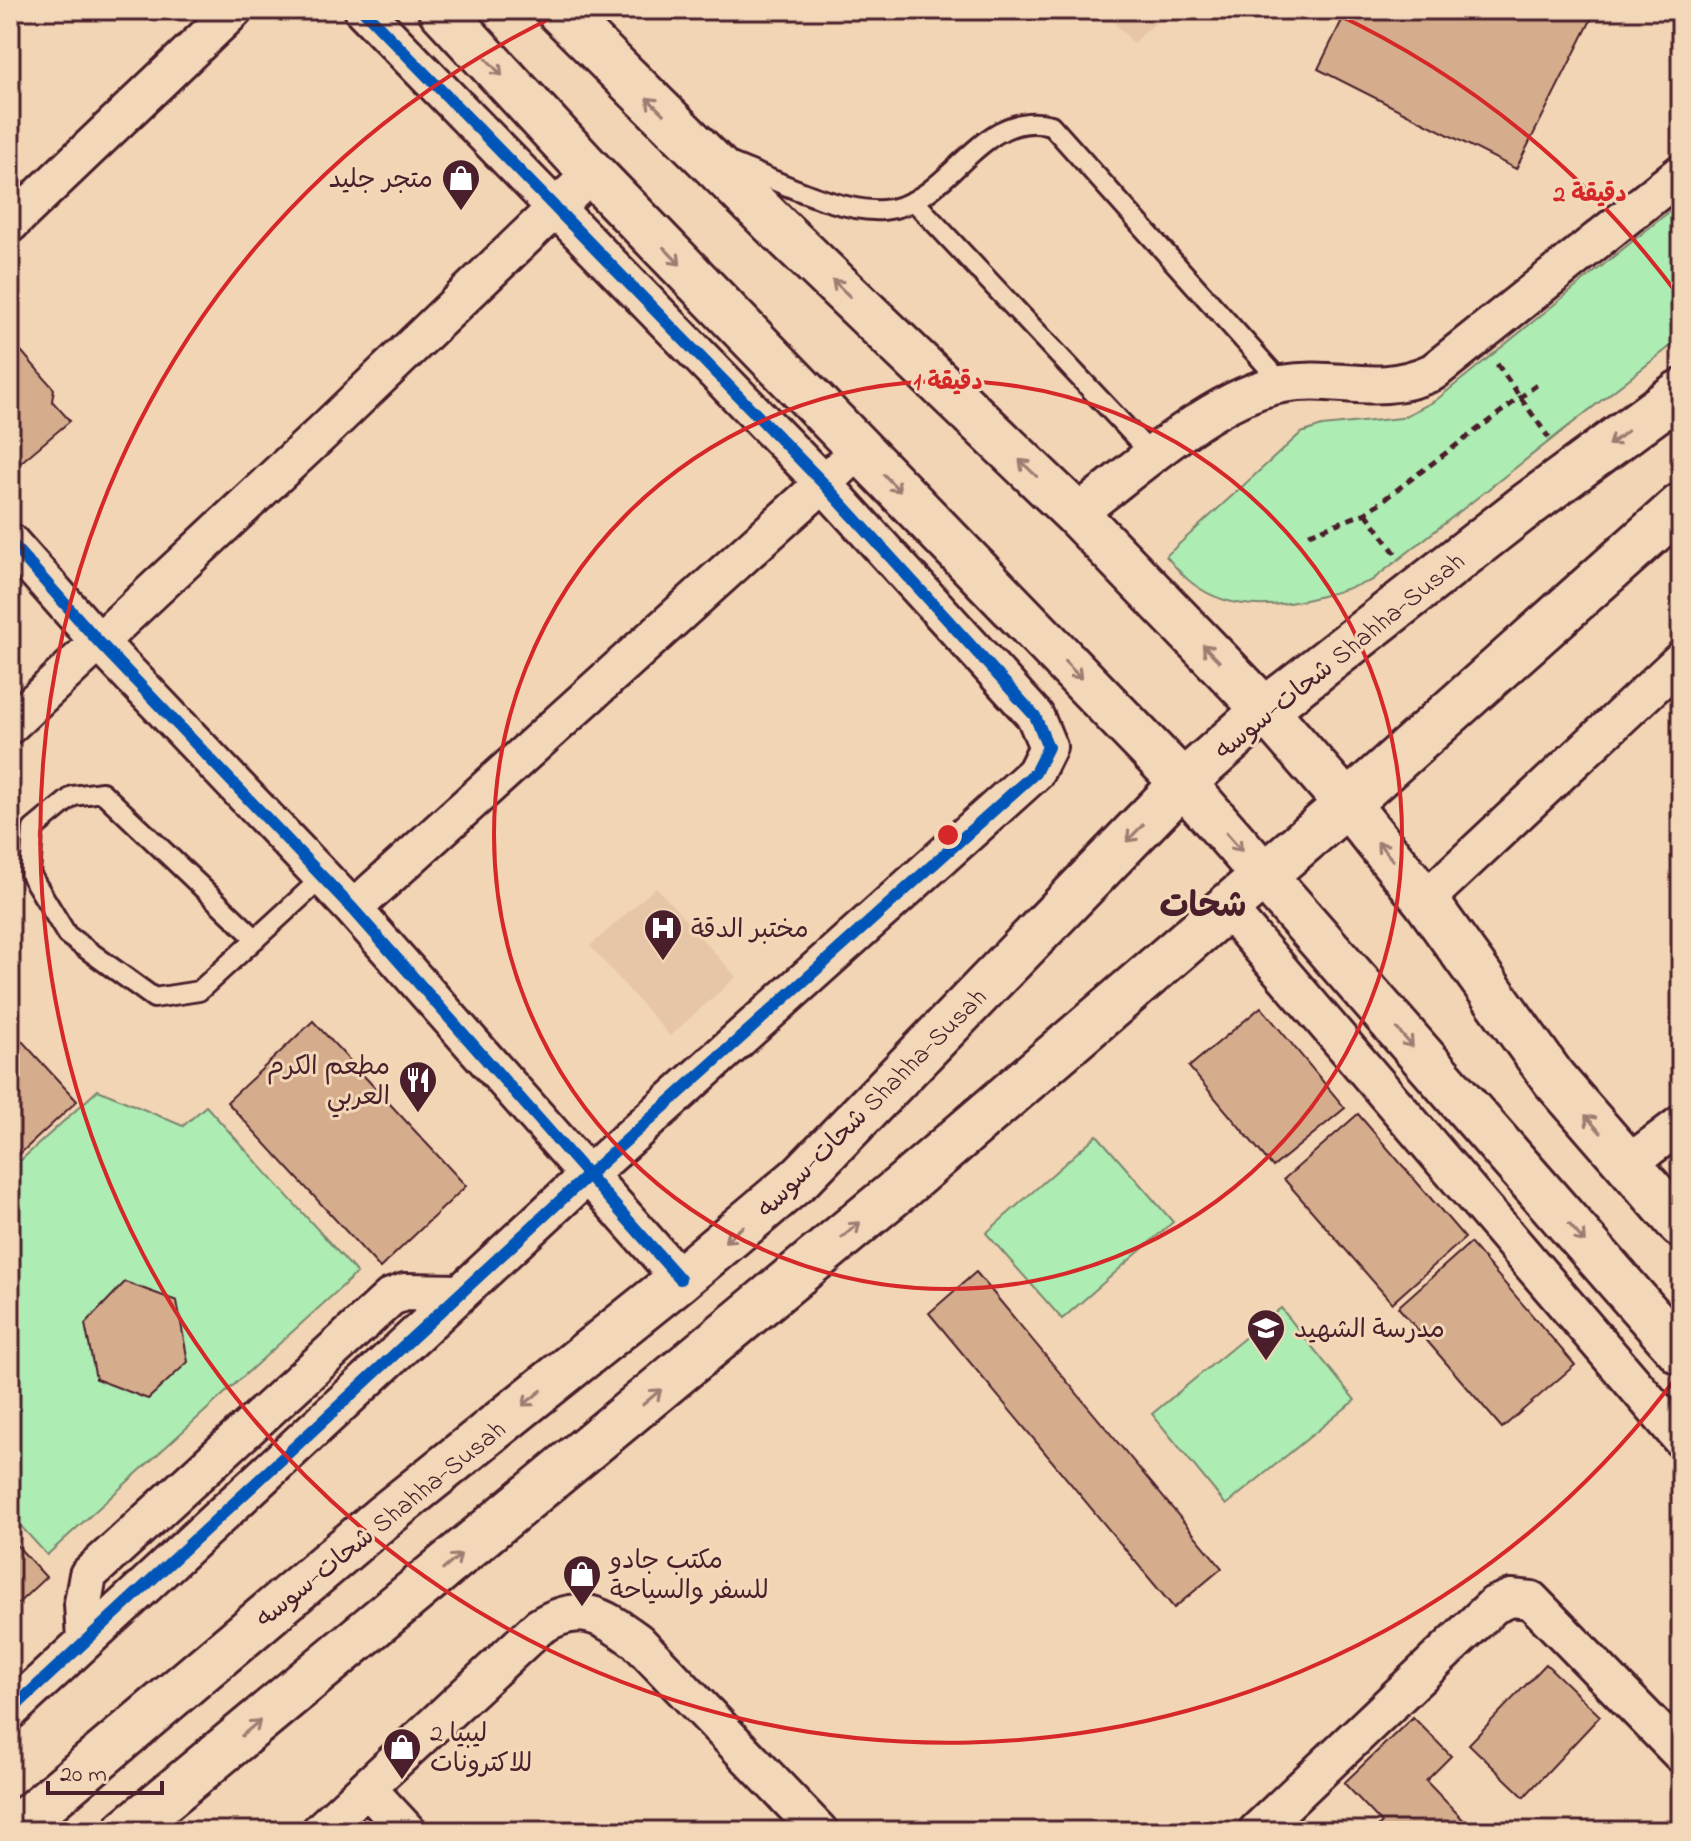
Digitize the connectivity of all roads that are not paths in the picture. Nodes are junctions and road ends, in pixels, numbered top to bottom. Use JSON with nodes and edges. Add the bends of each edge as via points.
{"nodes":[{"id":1,"x":234,"y":10,"type":"edge"},
{"id":2,"x":363,"y":10,"type":"edge"},
{"id":3,"x":558,"y":10,"type":"edge"},
{"id":4,"x":460,"y":16,"type":"edge"},
{"id":5,"x":701,"y":152,"type":"junction"},
{"id":6,"x":592,"y":173,"type":"junction"},
{"id":7,"x":1681,"y":173,"type":"edge"},
{"id":8,"x":915,"y":202,"type":"junction"},
{"id":9,"x":554,"y":210,"type":"junction"},
{"id":10,"x":10,"y":224,"type":"edge"},
{"id":11,"x":1283,"y":384,"type":"junction"},
{"id":12,"x":1681,"y":392,"type":"edge"},
{"id":13,"x":860,"y":450,"type":"junction"},
{"id":14,"x":1154,"y":457,"type":"junction"},
{"id":15,"x":823,"y":483,"type":"junction"},
{"id":16,"x":1681,"y":506,"type":"edge"},
{"id":17,"x":1076,"y":514,"type":"junction"},
{"id":18,"x":10,"y":542,"type":"edge"},
{"id":19,"x":98,"y":641,"type":"junction"},
{"id":20,"x":1681,"y":660,"type":"edge"},
{"id":21,"x":1265,"y":710,"type":"junction"},
{"id":22,"x":10,"y":725,"type":"edge"},
{"id":23,"x":1183,"y":783,"type":"junction"},
{"id":24,"x":1347,"y":804,"type":"junction"},
{"id":25,"x":1263,"y":876,"type":"junction"},
{"id":26,"x":323,"y":877,"type":"junction"},
{"id":27,"x":1425,"y":900,"type":"junction"},
{"id":28,"x":1227,"y":908,"type":"junction"},
{"id":29,"x":353,"y":909,"type":"junction"},
{"id":30,"x":256,"y":939,"type":"junction"},
{"id":31,"x":1681,"y":1124,"type":"edge"},
{"id":32,"x":1628,"y":1164,"type":"junction"},
{"id":33,"x":589,"y":1174,"type":"junction"},
{"id":34,"x":1681,"y":1225,"type":"edge"},
{"id":35,"x":680,"y":1279,"type":"junction"},
{"id":36,"x":1681,"y":1352,"type":"edge"},
{"id":37,"x":1681,"y":1439,"type":"edge"},
{"id":38,"x":10,"y":1711,"type":"edge"},
{"id":39,"x":1681,"y":1754,"type":"edge"},
{"id":40,"x":367,"y":1788,"type":"junction"},
{"id":41,"x":1281,"y":1823,"type":"edge"},
{"id":42,"x":14,"y":1824,"type":"edge"},
{"id":43,"x":126,"y":1831,"type":"edge"},
{"id":44,"x":320,"y":1831,"type":"edge"},
{"id":45,"x":407,"y":1831,"type":"edge"},
{"id":46,"x":819,"y":1831,"type":"edge"}],
"edges":[{"from":1,"to":10,"type":"street"},
{"from":2,"to":9,"type":"street"},
{"from":5,"to":3,"type":"main road","one_way":true},
{"from":4,"to":6,"type":"main road","one_way":true},
{"from":5,"to":8,"type":"lane","via":[[848,206],[884,210]]},
{"from":17,"to":5,"type":"main road","one_way":true},
{"from":6,"to":9,"type":"street"},
{"from":6,"to":13,"type":"main road","one_way":true},
{"from":7,"to":11,"type":"street","via":[[1433,372],[1413,381],[1371,387],[1316,381]]},
{"from":8,"to":11,"type":"lane","via":[[994,133],[1023,121],[1051,125]]},
{"from":8,"to":14,"type":"lane"},
{"from":9,"to":15,"type":"street"},
{"from":9,"to":19,"type":"street"},
{"from":11,"to":14,"type":"street","via":[[1221,406]]},
{"from":12,"to":21,"type":"main road","name":"شحات-سوسه Shahha-Susah","one_way":true},
{"from":13,"to":15,"type":"street"},
{"from":13,"to":23,"type":"main road","one_way":true},
{"from":14,"to":17,"type":"street"},
{"from":15,"to":29,"type":"street"},
{"from":15,"to":33,"type":"street","via":[[1035,716],[1048,747],[1044,761]]},
{"from":16,"to":24,"type":"main road"},
{"from":21,"to":17,"type":"main road","one_way":true},
{"from":18,"to":19,"type":"street"},
{"from":19,"to":22,"type":"street"},
{"from":19,"to":26,"type":"street"},
{"from":20,"to":27,"type":"street"},
{"from":21,"to":23,"type":"main road","name":"شحات-سوسه Shahha-Susah"},
{"from":21,"to":24,"type":"main road"},
{"from":23,"to":25,"type":"main road","one_way":true},
{"from":23,"to":35,"type":"main road","name":"شحات-سوسه Shahha-Susah","one_way":true,"via":[[801,1177]]},
{"from":24,"to":25,"type":"main road"},
{"from":27,"to":24,"type":"main road","one_way":true},
{"from":25,"to":28,"type":"main road"},
{"from":25,"to":36,"type":"main road","one_way":true},
{"from":26,"to":29,"type":"street"},
{"from":26,"to":30,"type":"lane"},
{"from":32,"to":27,"type":"main road","one_way":true,"via":[[1554,1079]]},
{"from":28,"to":37,"type":"street"},
{"from":43,"to":28,"type":"main road","one_way":true,"via":[[722,1339]]},
{"from":29,"to":33,"type":"street"},
{"from":30,"to":30,"type":"lane","via":[[199,991],[154,998],[67,935],[30,874],[33,829],[73,796],[102,792]]},
{"from":31,"to":32,"type":"street"},
{"from":32,"to":34,"type":"main road"},
{"from":33,"to":35,"type":"street"},
{"from":33,"to":38,"type":"street"},
{"from":35,"to":42,"type":"main road","name":"شحات-سوسه Shahha-Susah","one_way":true},
{"from":39,"to":41,"type":"street","via":[[1531,1600],[1511,1598],[1494,1605]]},
{"from":40,"to":44,"type":"street"},
{"from":40,"to":45,"type":"street"},
{"from":40,"to":46,"type":"street","via":[[539,1627],[561,1613],[603,1616],[637,1641]]}]}
